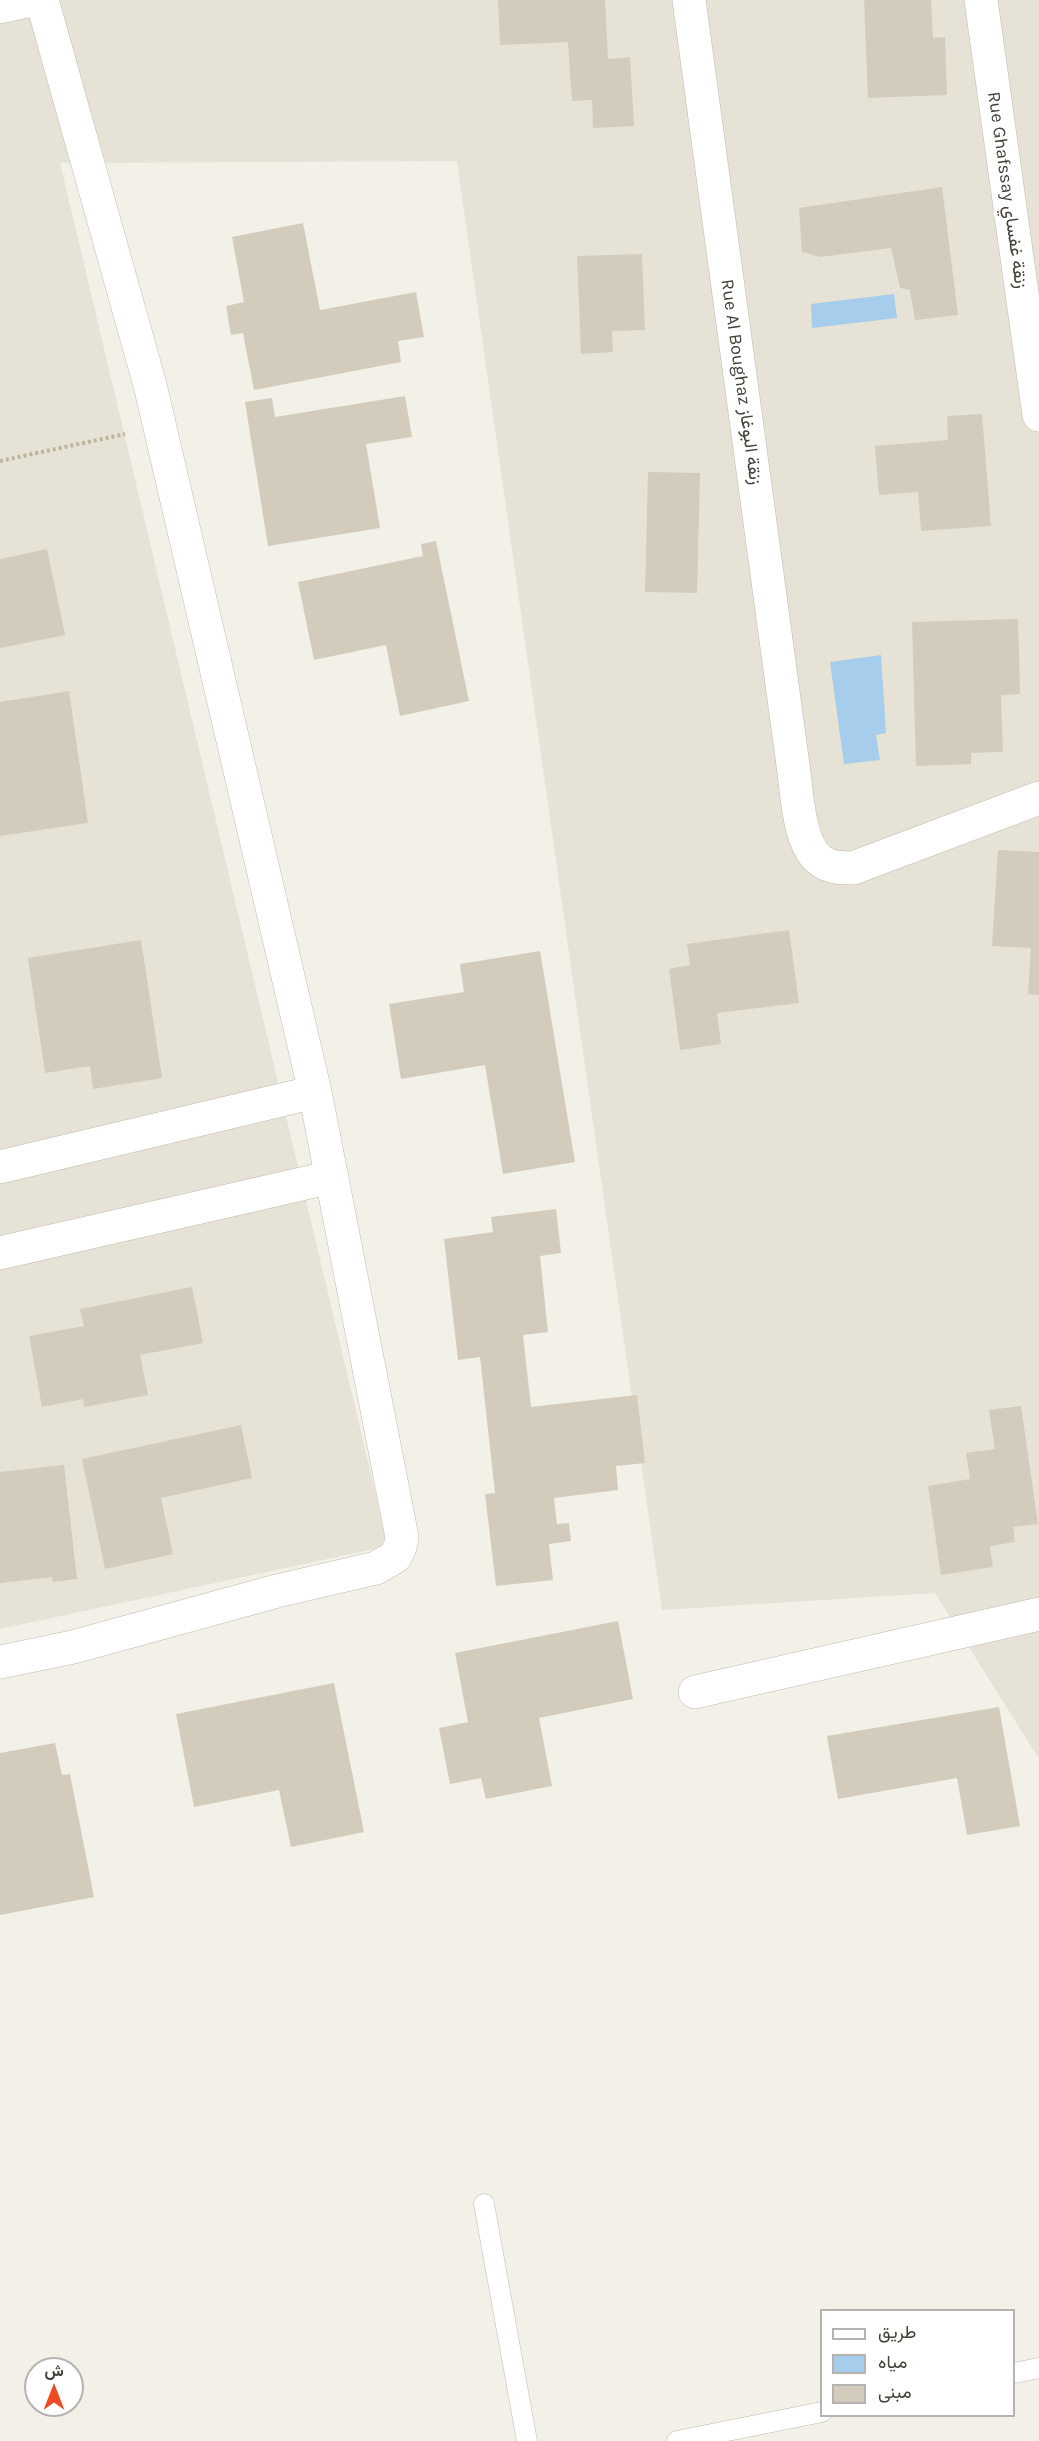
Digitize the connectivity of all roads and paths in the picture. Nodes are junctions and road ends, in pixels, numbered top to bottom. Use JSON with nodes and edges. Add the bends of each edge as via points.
{"nodes":[{"id":1,"x":32,"y":0,"type":"edge"},
{"id":2,"x":42,"y":0,"type":"edge"},
{"id":3,"x":689,"y":0,"type":"edge"},
{"id":4,"x":981,"y":0,"type":"edge"},
{"id":5,"x":0,"y":8,"type":"edge"},
{"id":6,"x":1039,"y":415,"type":"edge"},
{"id":7,"x":160,"y":426,"type":"junction"},
{"id":8,"x":0,"y":461,"type":"edge"},
{"id":9,"x":1039,"y":798,"type":"edge"},
{"id":10,"x":315,"y":1092,"type":"junction"},
{"id":11,"x":0,"y":1167,"type":"edge"},
{"id":12,"x":332,"y":1177,"type":"junction"},
{"id":13,"x":0,"y":1253,"type":"edge"},
{"id":14,"x":1039,"y":1614,"type":"edge"},
{"id":15,"x":0,"y":1662,"type":"edge"},
{"id":16,"x":695,"y":1692,"type":"dead end"},
{"id":17,"x":484,"y":2204,"type":"dead end"},
{"id":18,"x":1039,"y":2368,"type":"edge"},
{"id":19,"x":1015,"y":2373,"type":"edge"},
{"id":20,"x":820,"y":2412,"type":"edge"},
{"id":21,"x":527,"y":2441,"type":"edge"},
{"id":22,"x":677,"y":2441,"type":"edge"}],
"edges":[{"from":1,"to":5,"type":"street"},
{"from":2,"to":7,"type":"street"},
{"from":3,"to":9,"type":"street","name":"Rue Al Boughaz زنقة البوغاز","via":[[794,765],[810,849],[821,861],[853,868]]},
{"from":4,"to":6,"type":"street","name":"Rue Ghafssay زنقة غفساي"},
{"from":7,"to":8,"type":"path"},
{"from":7,"to":10,"type":"street"},
{"from":10,"to":11,"type":"street"},
{"from":10,"to":12,"type":"street"},
{"from":12,"to":13,"type":"street"},
{"from":12,"to":15,"type":"street","via":[[401,1523],[400,1548],[395,1557],[376,1568],[73,1647]]},
{"from":14,"to":16,"type":"street"},
{"from":17,"to":21,"type":"lane"},
{"from":18,"to":19,"type":"lane"},
{"from":20,"to":22,"type":"lane"}]}
